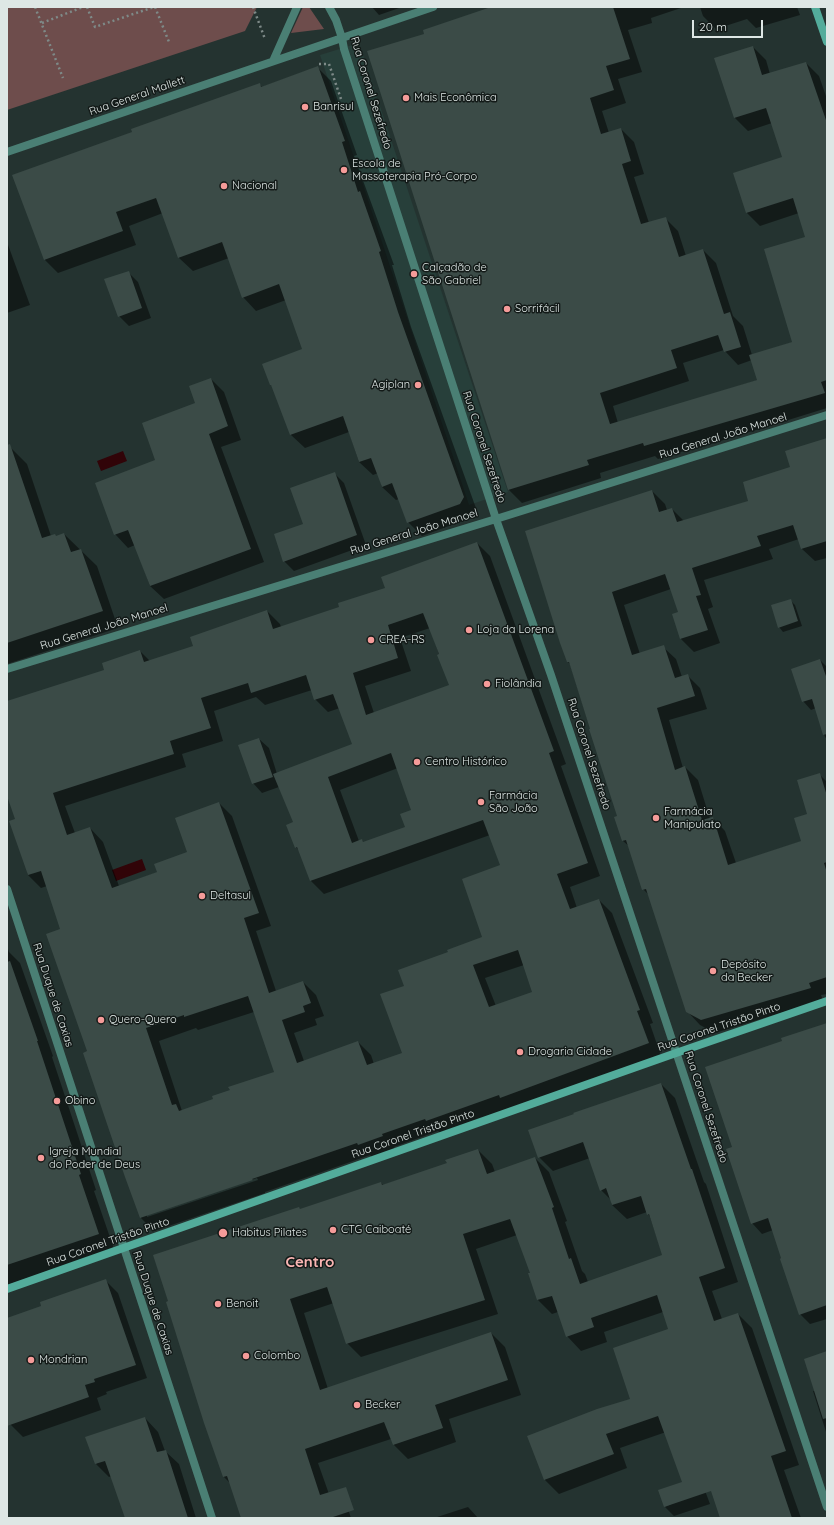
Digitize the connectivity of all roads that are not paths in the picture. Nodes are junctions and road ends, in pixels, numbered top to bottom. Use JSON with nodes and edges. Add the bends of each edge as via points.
{"nodes":[{"id":1,"x":297,"y":7,"type":"edge"},
{"id":2,"x":329,"y":7,"type":"edge"},
{"id":3,"x":433,"y":7,"type":"edge"},
{"id":4,"x":815,"y":7,"type":"edge"},
{"id":5,"x":342,"y":38,"type":"junction"},
{"id":6,"x":827,"y":42,"type":"edge"},
{"id":7,"x":273,"y":62,"type":"junction"},
{"id":8,"x":7,"y":152,"type":"edge"},
{"id":9,"x":827,"y":415,"type":"edge"},
{"id":10,"x":496,"y":519,"type":"junction"},
{"id":11,"x":7,"y":669,"type":"edge"},
{"id":12,"x":7,"y":888,"type":"edge"},
{"id":13,"x":827,"y":1001,"type":"edge"},
{"id":14,"x":676,"y":1053,"type":"junction"},
{"id":15,"x":124,"y":1248,"type":"junction"},
{"id":16,"x":7,"y":1289,"type":"edge"},
{"id":17,"x":827,"y":1508,"type":"edge"},
{"id":18,"x":212,"y":1518,"type":"edge"}],
"edges":[{"from":1,"to":7,"type":"street"},
{"from":2,"to":5,"type":"street","name":"Rua Coronel Sezefredo"},
{"from":3,"to":5,"type":"street","name":"Rua General Mallett"},
{"from":4,"to":6,"type":"main road"},
{"from":5,"to":7,"type":"street","name":"Rua General Mallett"},
{"from":5,"to":10,"type":"street","name":"Rua Coronel Sezefredo"},
{"from":7,"to":8,"type":"street","name":"Rua General Mallett"},
{"from":9,"to":10,"type":"street","name":"Rua General João Manoel"},
{"from":10,"to":11,"type":"street","name":"Rua General João Manoel"},
{"from":10,"to":14,"type":"street","name":"Rua Coronel Sezefredo","via":[[551,674]]},
{"from":12,"to":15,"type":"street","name":"Rua Duque de Caxias"},
{"from":13,"to":14,"type":"main road","name":"Rua Coronel Tristão Pinto"},
{"from":14,"to":15,"type":"main road","name":"Rua Coronel Tristão Pinto"},
{"from":14,"to":17,"type":"street","name":"Rua Coronel Sezefredo"},
{"from":15,"to":16,"type":"main road","name":"Rua Coronel Tristão Pinto"},
{"from":15,"to":18,"type":"street","name":"Rua Duque de Caxias"}]}
